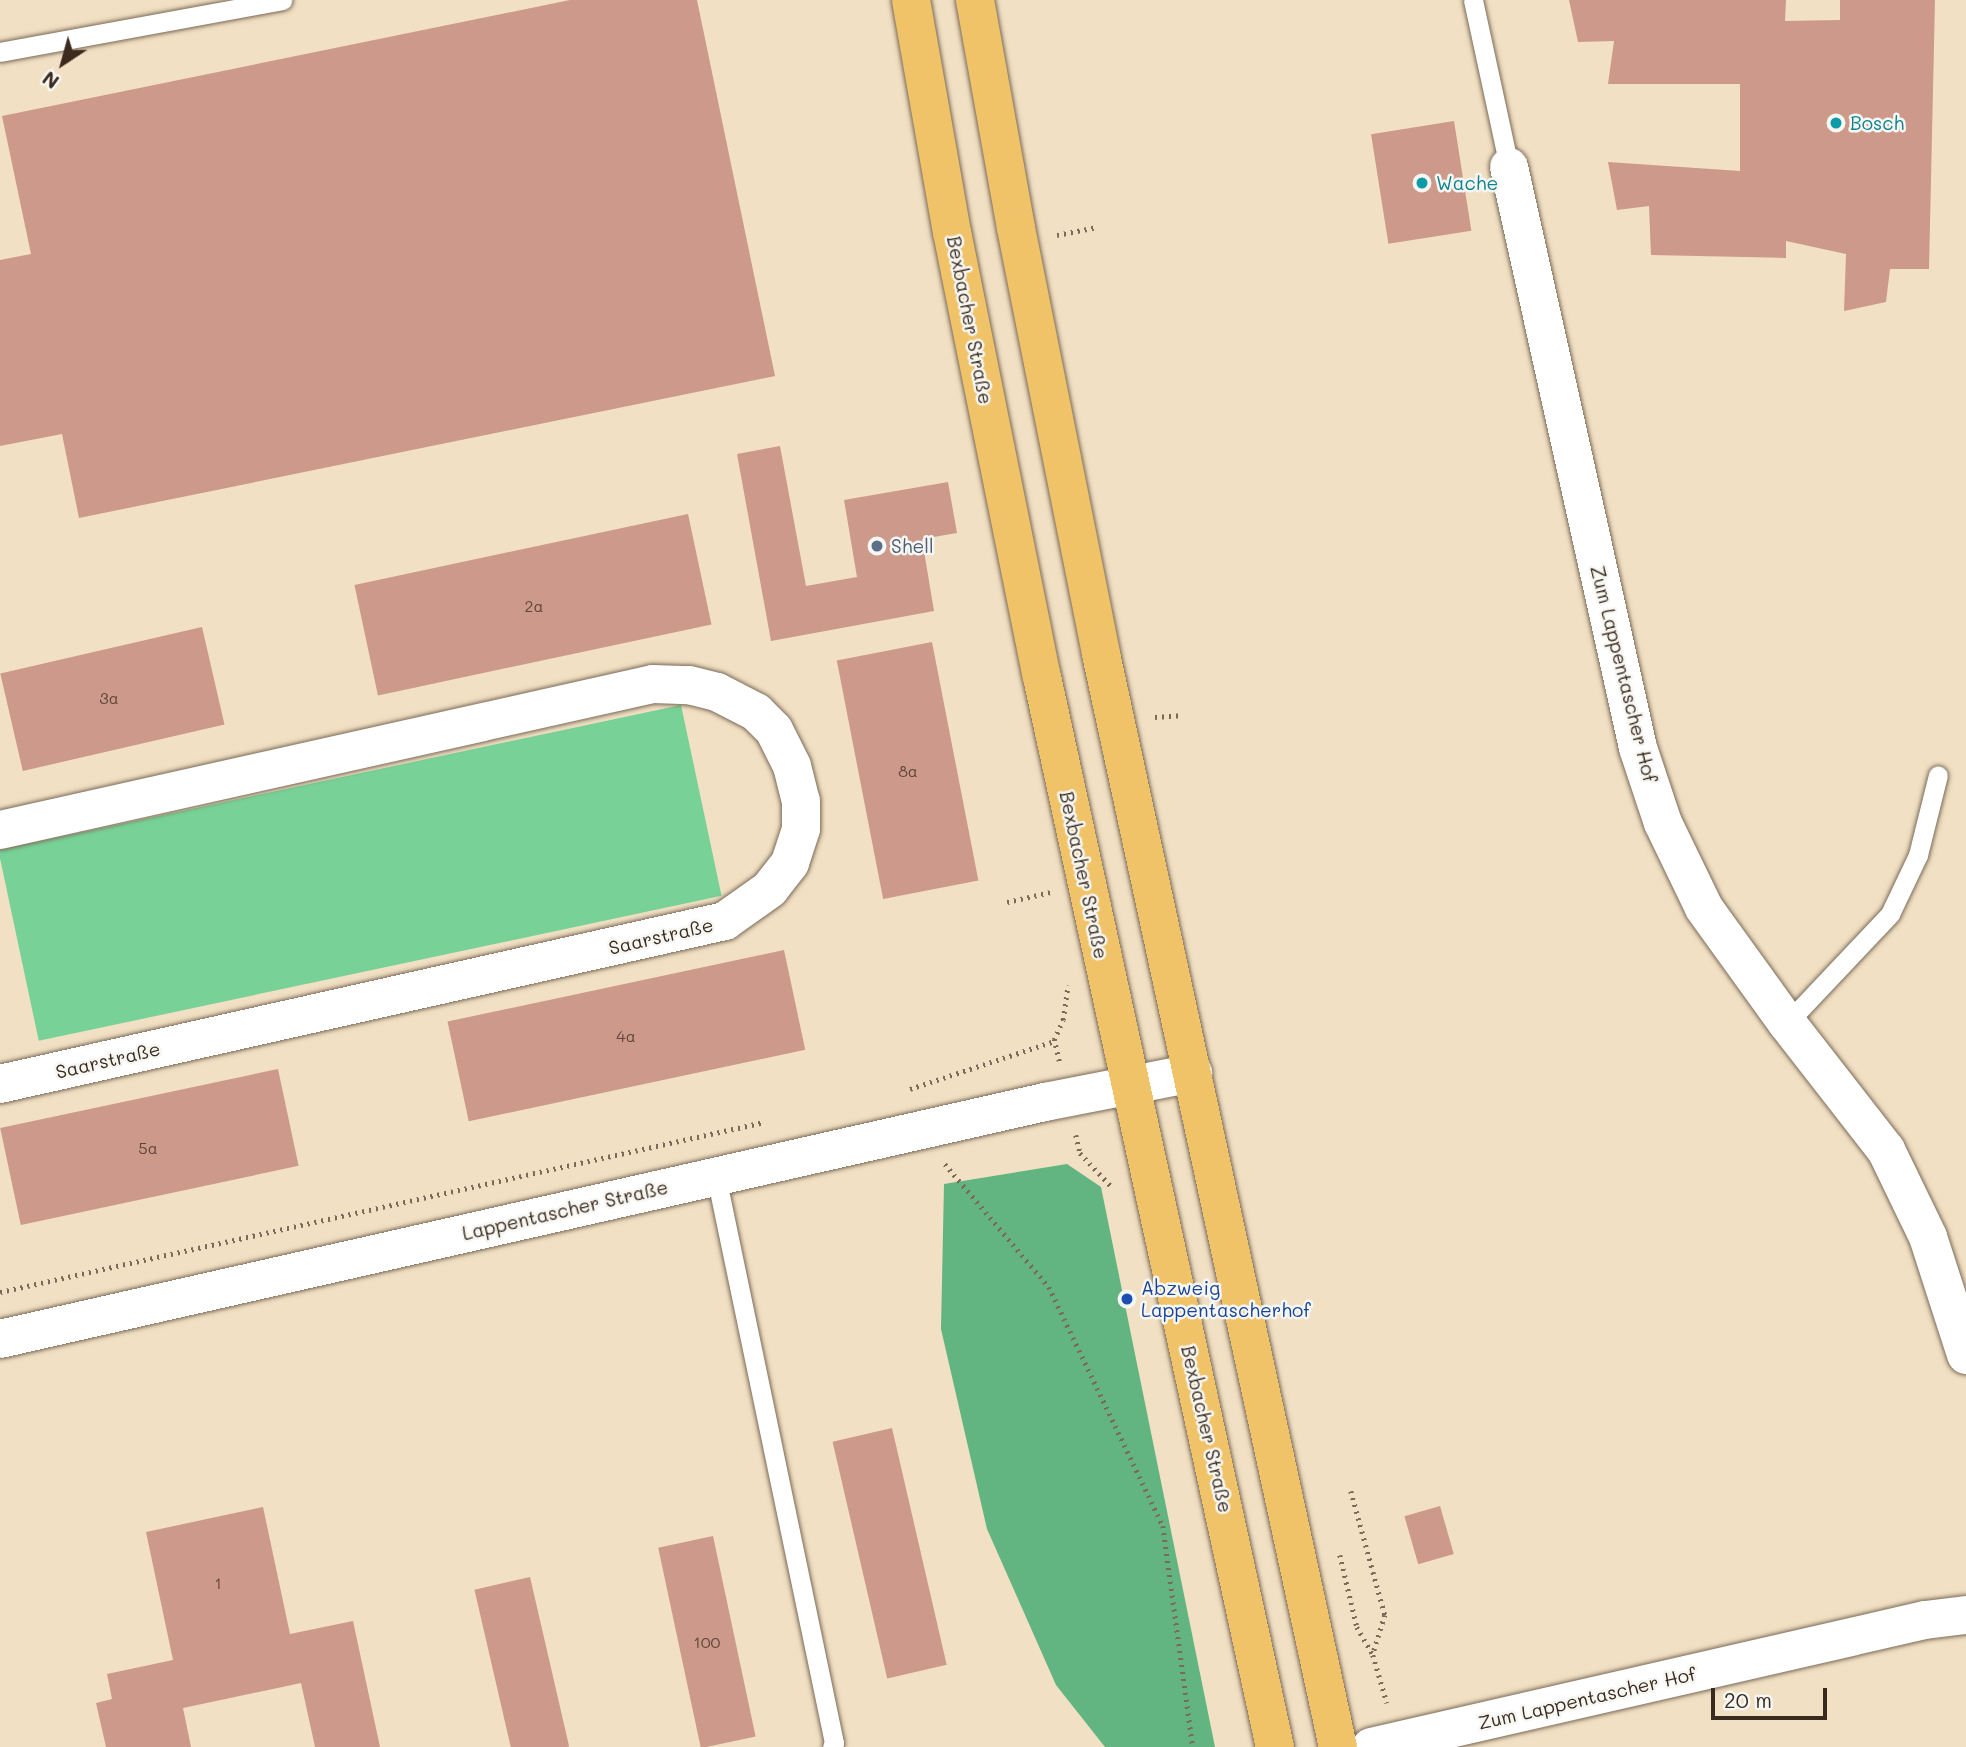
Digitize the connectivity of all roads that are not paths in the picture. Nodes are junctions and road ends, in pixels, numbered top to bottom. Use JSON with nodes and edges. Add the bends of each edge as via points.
{"nodes":[{"id":1,"x":282,"y":0,"type":"edge"},
{"id":2,"x":911,"y":0,"type":"edge"},
{"id":3,"x":975,"y":0,"type":"edge"},
{"id":4,"x":1473,"y":0,"type":"edge"},
{"id":5,"x":0,"y":52,"type":"edge"},
{"id":6,"x":1509,"y":167,"type":"joint"},
{"id":7,"x":1938,"y":775,"type":"dead end"},
{"id":8,"x":0,"y":830,"type":"edge"},
{"id":9,"x":1787,"y":1023,"type":"junction"},
{"id":10,"x":1193,"y":1073,"type":"junction"},
{"id":11,"x":0,"y":1084,"type":"edge"},
{"id":12,"x":1130,"y":1086,"type":"junction"},
{"id":13,"x":716,"y":1176,"type":"junction"},
{"id":14,"x":0,"y":1339,"type":"edge"},
{"id":15,"x":1966,"y":1354,"type":"edge"},
{"id":16,"x":1966,"y":1615,"type":"edge"},
{"id":17,"x":832,"y":1747,"type":"edge"},
{"id":18,"x":1275,"y":1747,"type":"edge"},
{"id":19,"x":1338,"y":1747,"type":"edge"},
{"id":20,"x":1371,"y":1747,"type":"edge"}],
"edges":[{"from":1,"to":5,"type":"lane"},
{"from":2,"to":12,"type":"main road","name":"Bexbacher Straße","via":[[962,286]]},
{"from":3,"to":10,"type":"main road","via":[[1096,627]]},
{"from":4,"to":6,"type":"lane"},
{"from":6,"to":9,"type":"street","name":"Zum Lappentascher Hof","via":[[1639,748],[1664,823],[1704,908]]},
{"from":7,"to":9,"type":"lane","via":[[1919,855],[1890,914]]},
{"from":8,"to":11,"type":"street","name":"Saarstraße","via":[[653,684],[717,692],[756,712],[774,730],[801,801],[801,829],[790,863],[770,890],[725,921]]},
{"from":9,"to":15,"type":"street","name":"Zum Lappentascher Hof","via":[[1886,1150],[1928,1237]]},
{"from":10,"to":12,"type":"street","name":"Lappentascher Straße"},
{"from":10,"to":19,"type":"main road"},
{"from":12,"to":13,"type":"street","name":"Lappentascher Straße"},
{"from":12,"to":18,"type":"main road","name":"Bexbacher Straße"},
{"from":13,"to":14,"type":"street","name":"Lappentascher Straße"},
{"from":13,"to":17,"type":"lane"},
{"from":16,"to":20,"type":"street","name":"Zum Lappentascher Hof","via":[[1925,1620]]}]}
